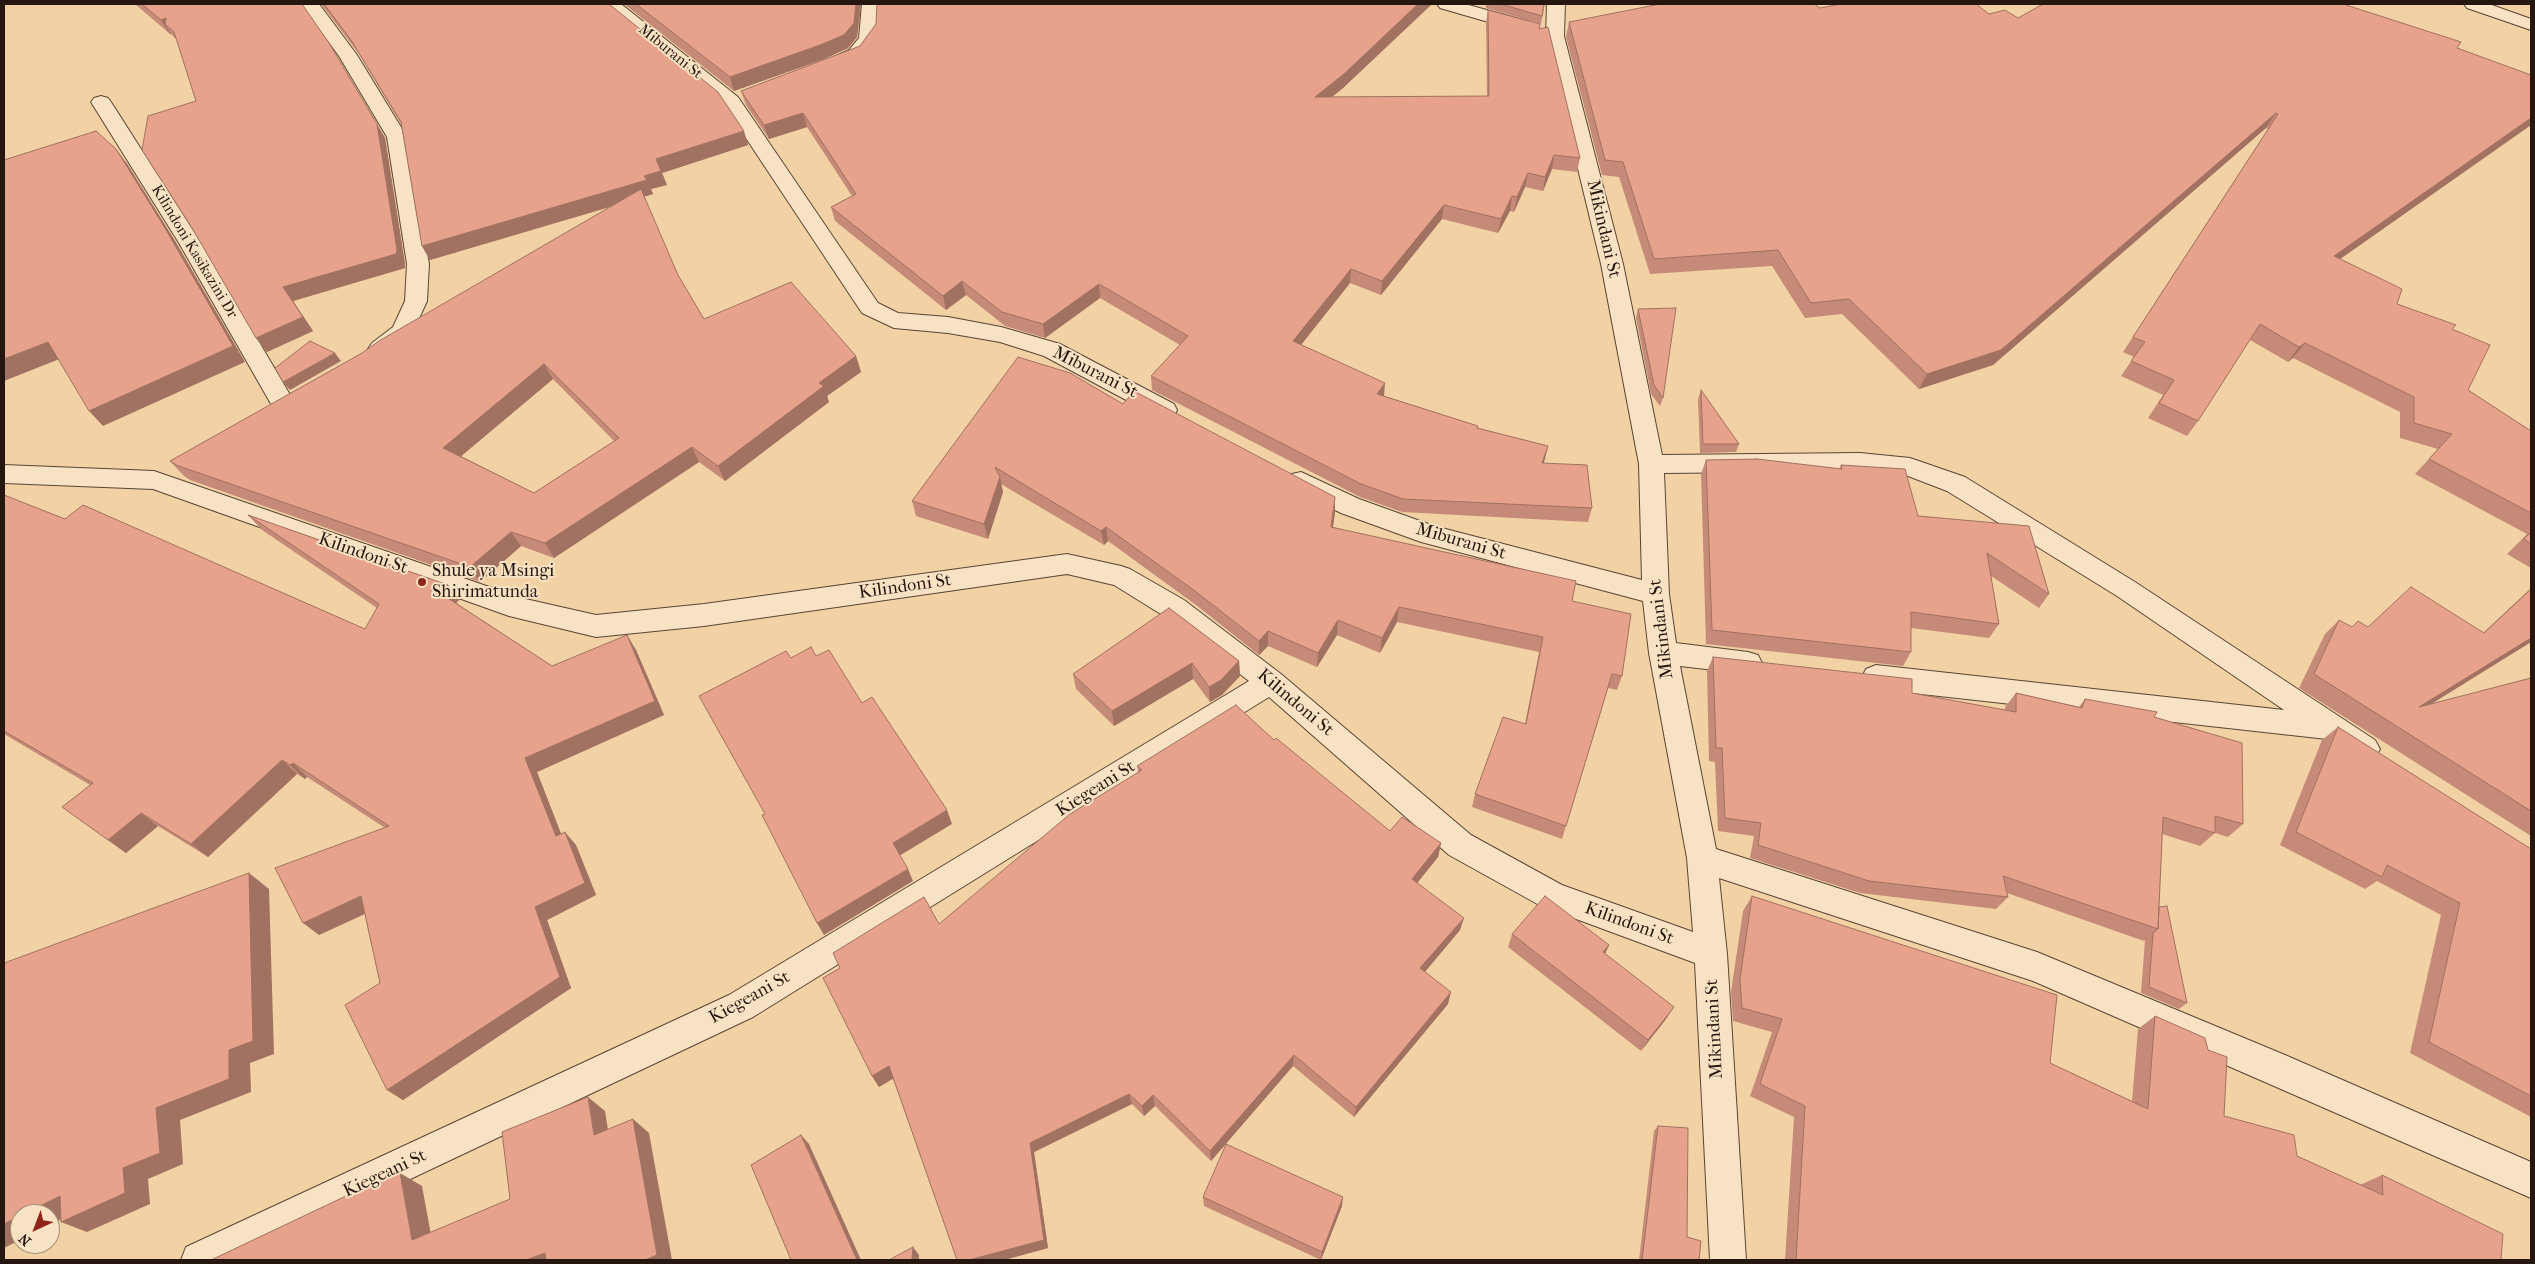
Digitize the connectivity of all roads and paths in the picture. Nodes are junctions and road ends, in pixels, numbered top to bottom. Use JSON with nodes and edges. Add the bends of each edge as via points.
{"nodes":[{"id":1,"x":310,"y":4,"type":"edge"},
{"id":2,"x":610,"y":4,"type":"edge"},
{"id":3,"x":871,"y":4,"type":"edge"},
{"id":4,"x":1446,"y":4,"type":"edge"},
{"id":5,"x":1556,"y":4,"type":"edge"},
{"id":6,"x":2473,"y":4,"type":"edge"},
{"id":7,"x":2531,"y":25,"type":"edge"},
{"id":8,"x":1555,"y":36,"type":"junction"},
{"id":9,"x":824,"y":68,"type":"edge"},
{"id":10,"x":100,"y":102,"type":"dead end"},
{"id":11,"x":364,"y":361,"type":"edge"},
{"id":12,"x":284,"y":405,"type":"edge"},
{"id":13,"x":1188,"y":422,"type":"edge"},
{"id":14,"x":1651,"y":464,"type":"junction"},
{"id":15,"x":178,"y":466,"type":"edge"},
{"id":16,"x":1282,"y":470,"type":"edge"},
{"id":17,"x":4,"y":474,"type":"edge"},
{"id":18,"x":154,"y":480,"type":"junction"},
{"id":19,"x":1656,"y":594,"type":"junction"},
{"id":20,"x":1663,"y":653,"type":"junction"},
{"id":21,"x":1771,"y":665,"type":"edge"},
{"id":22,"x":1849,"y":674,"type":"edge"},
{"id":23,"x":1271,"y":682,"type":"junction"},
{"id":24,"x":2331,"y":727,"type":"junction"},
{"id":25,"x":2390,"y":764,"type":"edge"},
{"id":26,"x":1702,"y":858,"type":"junction"},
{"id":27,"x":1711,"y":954,"type":"junction"},
{"id":28,"x":2531,"y":1180,"type":"edge"},
{"id":29,"x":199,"y":1260,"type":"edge"},
{"id":30,"x":1728,"y":1260,"type":"edge"}],
"edges":[{"from":1,"to":11,"type":"street","via":[[348,55],[397,137],[418,264],[416,301],[403,332]]},
{"from":2,"to":13,"type":"street","name":"Miburani St","via":[[739,98],[870,308],[894,320],[948,325],[1001,335],[1052,350]]},
{"from":3,"to":9,"type":"street","via":[[868,38],[856,54]]},
{"from":4,"to":8,"type":"street"},
{"from":5,"to":8,"type":"street","name":"Mikindani St"},
{"from":6,"to":7,"type":"street"},
{"from":8,"to":14,"type":"street","name":"Mikindani St","via":[[1612,264]]},
{"from":10,"to":12,"type":"street","name":"Kilindoni Kasikazini Dr","via":[[190,243]]},
{"from":14,"to":19,"type":"street","name":"Mikindani St"},
{"from":14,"to":24,"type":"street","via":[[1860,462],[1910,467],[1956,484],[2126,589]]},
{"from":15,"to":18,"type":"street"},
{"from":16,"to":19,"type":"street","name":"Miburani St","via":[[1350,506],[1430,534]]},
{"from":17,"to":18,"type":"street","name":"Kilindoni St"},
{"from":18,"to":23,"type":"street","name":"Kilindoni St","via":[[519,608],[596,626],[704,615],[1067,564],[1121,576],[1174,608]]},
{"from":19,"to":20,"type":"street","name":"Mikindani St"},
{"from":20,"to":21,"type":"street"},
{"from":20,"to":26,"type":"street","name":"Mikindani St"},
{"from":22,"to":24,"type":"street"},
{"from":23,"to":27,"type":"street","name":"Kilindoni St","via":[[1460,845],[1552,896]]},
{"from":23,"to":29,"type":"street","name":"Kiegeani St","via":[[741,1006]]},
{"from":24,"to":25,"type":"street"},
{"from":26,"to":27,"type":"street","name":"Mikindani St"},
{"from":26,"to":28,"type":"street","via":[[2037,967]]},
{"from":27,"to":30,"type":"street","name":"Mikindani St"}]}
